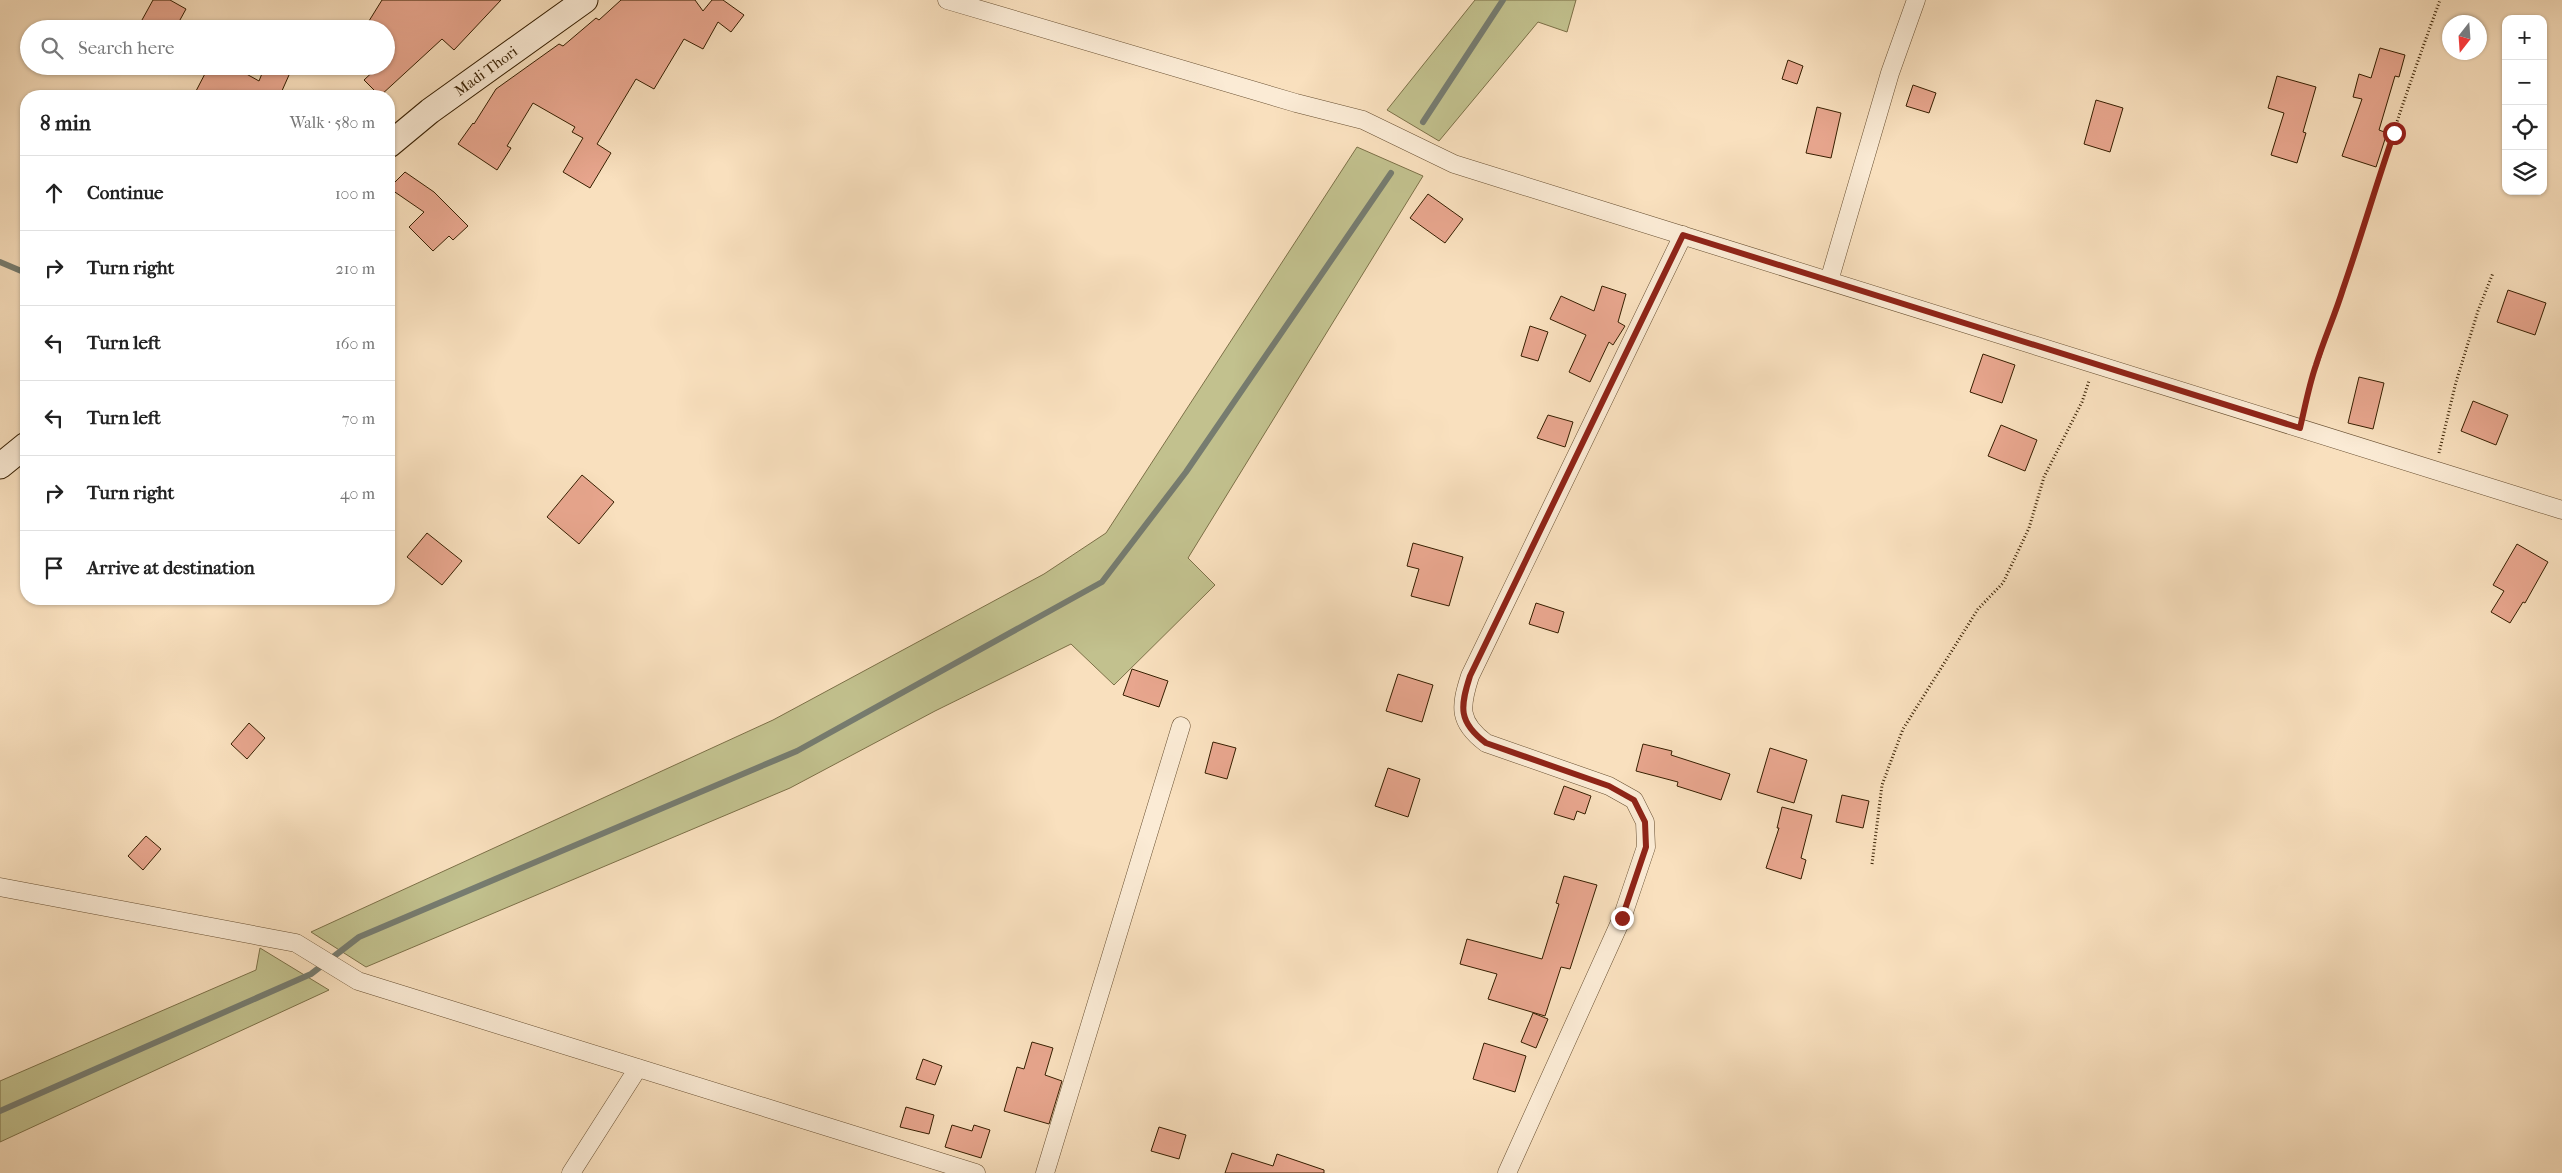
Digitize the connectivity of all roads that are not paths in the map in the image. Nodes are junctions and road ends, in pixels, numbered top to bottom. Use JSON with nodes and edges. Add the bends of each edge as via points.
{"nodes":[{"id":1,"x":585,"y":0,"type":"edge"},
{"id":2,"x":947,"y":0,"type":"edge"},
{"id":3,"x":1916,"y":0,"type":"edge"},
{"id":4,"x":395,"y":140,"type":"edge"},
{"id":5,"x":1683,"y":235,"type":"junction"},
{"id":6,"x":1829,"y":281,"type":"junction"},
{"id":7,"x":20,"y":450,"type":"edge"},
{"id":8,"x":0,"y":466,"type":"edge"},
{"id":9,"x":2562,"y":510,"type":"edge"},
{"id":10,"x":1181,"y":726,"type":"dead end"},
{"id":11,"x":0,"y":887,"type":"edge"},
{"id":12,"x":638,"y":1068,"type":"junction"},
{"id":13,"x":571,"y":1173,"type":"edge"},
{"id":14,"x":976,"y":1173,"type":"edge"},
{"id":15,"x":1045,"y":1173,"type":"edge"},
{"id":16,"x":1507,"y":1173,"type":"edge"}],
"edges":[{"from":1,"to":4,"type":"main road","name":"Madi Thori","via":[[430,111]]},
{"from":2,"to":5,"type":"street","via":[[1363,120],[1454,164]]},
{"from":3,"to":6,"type":"street","via":[[1890,73]]},
{"from":5,"to":6,"type":"street"},
{"from":5,"to":16,"type":"street","via":[[1470,676],[1463,699],[1471,731],[1486,743],[1609,786],[1634,800],[1645,822],[1646,847],[1622,918]]},
{"from":6,"to":9,"type":"street"},
{"from":7,"to":8,"type":"main road"},
{"from":10,"to":15,"type":"street"},
{"from":11,"to":12,"type":"street","via":[[296,943],[358,981]]},
{"from":12,"to":13,"type":"street"},
{"from":12,"to":14,"type":"street"}]}
